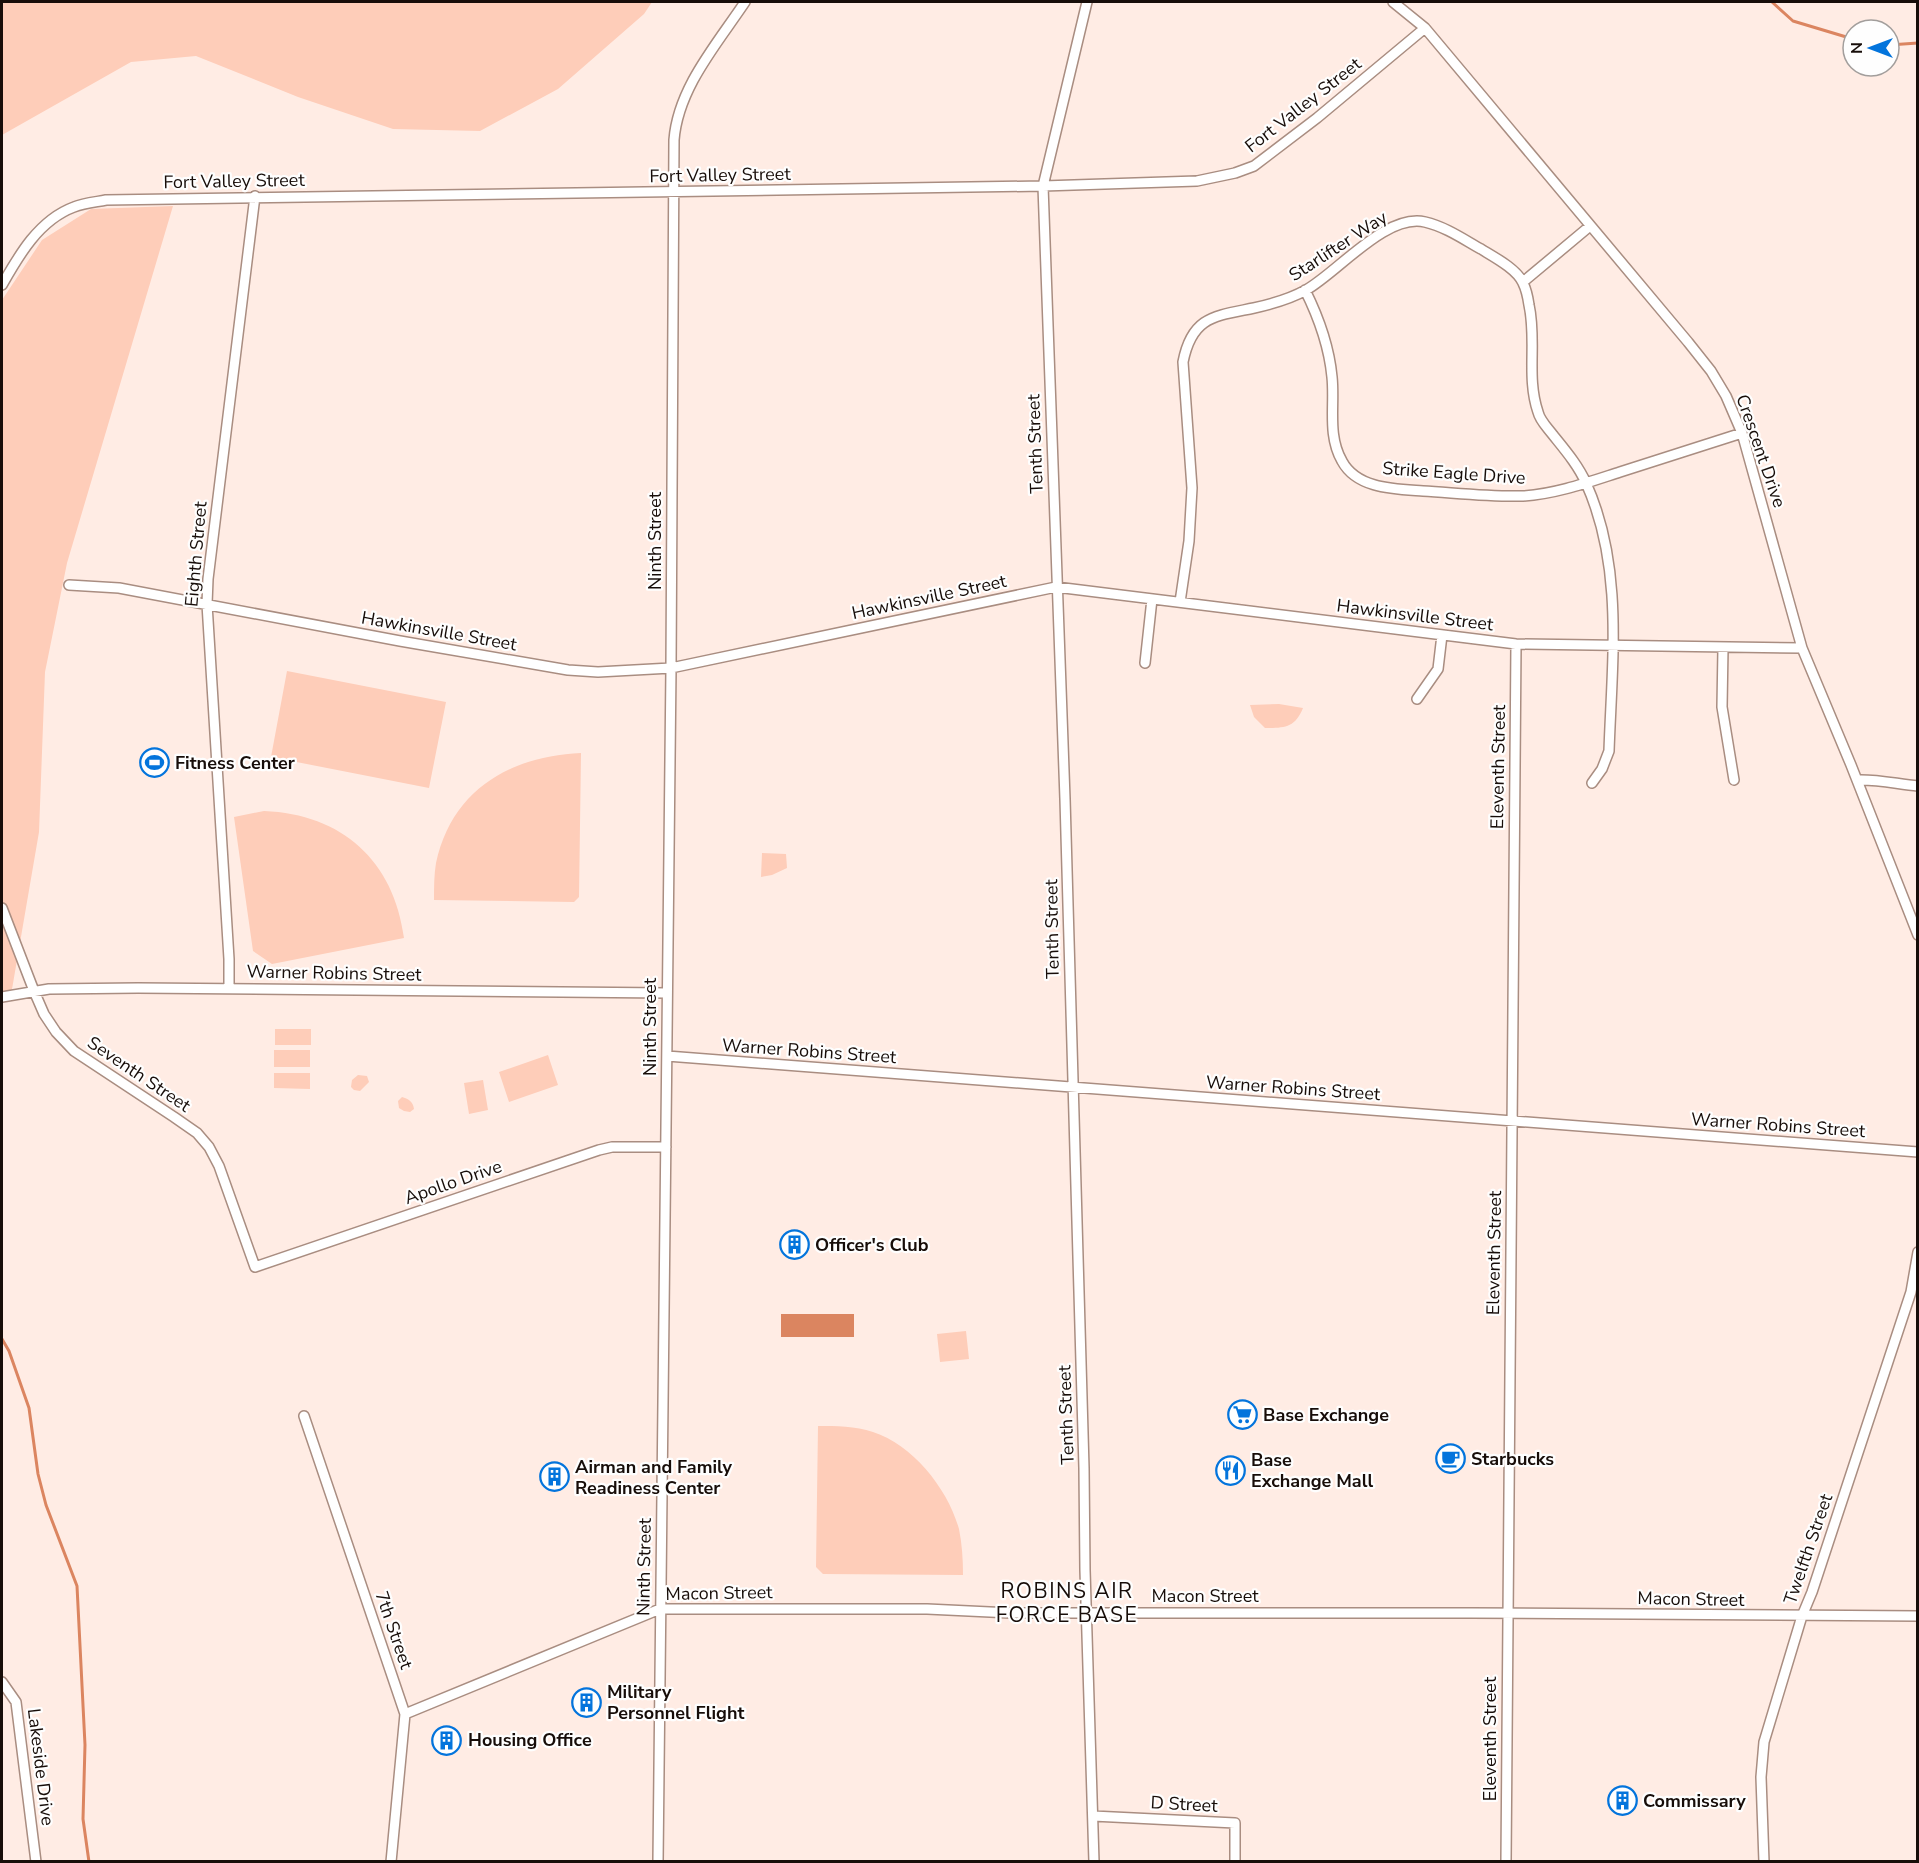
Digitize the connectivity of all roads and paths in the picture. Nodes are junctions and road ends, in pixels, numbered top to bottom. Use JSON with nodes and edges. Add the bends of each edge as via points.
{"nodes":[{"id":1,"x":745,"y":2,"type":"edge"},
{"id":2,"x":1087,"y":2,"type":"edge"},
{"id":3,"x":1393,"y":2,"type":"edge"},
{"id":4,"x":1425,"y":28,"type":"junction"},
{"id":5,"x":1043,"y":186,"type":"junction"},
{"id":6,"x":674,"y":193,"type":"junction"},
{"id":7,"x":255,"y":196,"type":"junction"},
{"id":8,"x":1590,"y":226,"type":"junction"},
{"id":9,"x":1523,"y":282,"type":"junction"},
{"id":10,"x":2,"y":285,"type":"edge"},
{"id":11,"x":1305,"y":290,"type":"junction"},
{"id":12,"x":1742,"y":433,"type":"junction"},
{"id":13,"x":1586,"y":483,"type":"junction"},
{"id":14,"x":69,"y":585,"type":"dead end"},
{"id":15,"x":1056,"y":587,"type":"junction"},
{"id":16,"x":1152,"y":599,"type":"junction"},
{"id":17,"x":1180,"y":602,"type":"junction"},
{"id":18,"x":207,"y":604,"type":"junction"},
{"id":19,"x":1442,"y":635,"type":"junction"},
{"id":20,"x":1516,"y":644,"type":"junction"},
{"id":21,"x":1613,"y":646,"type":"junction"},
{"id":22,"x":1722,"y":648,"type":"junction"},
{"id":23,"x":1802,"y":648,"type":"junction"},
{"id":24,"x":1145,"y":663,"type":"dead end"},
{"id":25,"x":671,"y":668,"type":"junction"},
{"id":26,"x":1417,"y":699,"type":"dead end"},
{"id":27,"x":1734,"y":780,"type":"dead end"},
{"id":28,"x":1857,"y":780,"type":"junction"},
{"id":29,"x":1592,"y":783,"type":"dead end"},
{"id":30,"x":1917,"y":786,"type":"edge"},
{"id":31,"x":2,"y":908,"type":"edge"},
{"id":32,"x":1917,"y":935,"type":"edge"},
{"id":33,"x":229,"y":989,"type":"junction"},
{"id":34,"x":34,"y":991,"type":"junction"},
{"id":35,"x":667,"y":993,"type":"junction"},
{"id":36,"x":2,"y":998,"type":"edge"},
{"id":37,"x":667,"y":1056,"type":"junction"},
{"id":38,"x":1072,"y":1088,"type":"junction"},
{"id":39,"x":1512,"y":1122,"type":"junction"},
{"id":40,"x":666,"y":1147,"type":"junction"},
{"id":41,"x":1917,"y":1152,"type":"edge"},
{"id":42,"x":1917,"y":1252,"type":"edge"},
{"id":43,"x":255,"y":1267,"type":"joint"},
{"id":44,"x":304,"y":1416,"type":"dead end"},
{"id":45,"x":660,"y":1608,"type":"junction"},
{"id":46,"x":1086,"y":1612,"type":"junction"},
{"id":47,"x":1507,"y":1613,"type":"junction"},
{"id":48,"x":1802,"y":1616,"type":"junction"},
{"id":49,"x":1917,"y":1616,"type":"edge"},
{"id":50,"x":2,"y":1682,"type":"edge"},
{"id":51,"x":405,"y":1714,"type":"junction"},
{"id":52,"x":1093,"y":1816,"type":"junction"},
{"id":53,"x":36,"y":1862,"type":"edge"},
{"id":54,"x":392,"y":1862,"type":"edge"},
{"id":55,"x":658,"y":1862,"type":"edge"},
{"id":56,"x":1094,"y":1862,"type":"edge"},
{"id":57,"x":1235,"y":1862,"type":"edge"},
{"id":58,"x":1506,"y":1862,"type":"edge"},
{"id":59,"x":1764,"y":1862,"type":"edge"}],
"edges":[{"from":1,"to":6,"type":"street","via":[[692,81],[675,121]]},
{"from":2,"to":5,"type":"street","name":"Tenth Street"},
{"from":3,"to":4,"type":"street","name":"Crescent Drive"},
{"from":4,"to":5,"type":"street","name":"Fort Valley Street","via":[[1317,118],[1254,165],[1235,173],[1197,181]]},
{"from":4,"to":8,"type":"street","name":"Crescent Drive"},
{"from":5,"to":6,"type":"street","name":"Fort Valley Street"},
{"from":5,"to":15,"type":"street","name":"Tenth Street"},
{"from":6,"to":7,"type":"street","name":"Fort Valley Street"},
{"from":6,"to":25,"type":"street","name":"Ninth Street"},
{"from":7,"to":10,"type":"street","name":"Fort Valley Street","via":[[106,200],[74,207],[39,230]]},
{"from":7,"to":18,"type":"street","name":"Eighth Street"},
{"from":8,"to":9,"type":"street"},
{"from":8,"to":12,"type":"street","name":"Crescent Drive","via":[[1711,371]]},
{"from":9,"to":11,"type":"street","name":"Starlifter Way","via":[[1489,254],[1448,230],[1422,222],[1400,224],[1384,232]]},
{"from":9,"to":13,"type":"street","via":[[1533,324],[1533,399],[1539,417]]},
{"from":11,"to":13,"type":"street","name":"Strike Eagle Drive","via":[[1327,346],[1336,450],[1343,464],[1364,482],[1385,488],[1506,495],[1540,494]]},
{"from":11,"to":17,"type":"street","name":"Starlifter Way","via":[[1277,302],[1215,315],[1200,326],[1186,346],[1183,362],[1192,488]]},
{"from":12,"to":13,"type":"street","name":"Strike Eagle Drive"},
{"from":12,"to":23,"type":"street","name":"Crescent Drive"},
{"from":13,"to":21,"type":"street","via":[[1609,559]]},
{"from":14,"to":18,"type":"street","name":"Hawkinsville Street","via":[[119,588]]},
{"from":15,"to":16,"type":"street","name":"Hawkinsville Street"},
{"from":15,"to":25,"type":"street","name":"Hawkinsville Street"},
{"from":15,"to":38,"type":"street","name":"Tenth Street"},
{"from":16,"to":17,"type":"street","name":"Hawkinsville Street"},
{"from":16,"to":24,"type":"street"},
{"from":17,"to":19,"type":"street","name":"Hawkinsville Street"},
{"from":18,"to":25,"type":"street","name":"Hawkinsville Street","via":[[568,670]]},
{"from":18,"to":33,"type":"street","name":"Eighth Street"},
{"from":19,"to":20,"type":"street","name":"Hawkinsville Street"},
{"from":19,"to":26,"type":"street","via":[[1438,669]]},
{"from":20,"to":21,"type":"street","name":"Hawkinsville Street"},
{"from":20,"to":39,"type":"street","name":"Eleventh Street"},
{"from":21,"to":22,"type":"street","name":"Hawkinsville Street"},
{"from":21,"to":29,"type":"street","via":[[1610,751]]},
{"from":22,"to":23,"type":"street","name":"Hawkinsville Street"},
{"from":22,"to":27,"type":"street","via":[[1722,707]]},
{"from":23,"to":28,"type":"street","name":"Crescent Drive"},
{"from":25,"to":35,"type":"street","name":"Ninth Street"},
{"from":28,"to":30,"type":"street"},
{"from":28,"to":32,"type":"street","name":"Crescent Drive"},
{"from":31,"to":34,"type":"street","name":"Seventh Street"},
{"from":33,"to":34,"type":"street","name":"Warner Robins Street"},
{"from":33,"to":35,"type":"street","name":"Warner Robins Street"},
{"from":34,"to":36,"type":"street","name":"Warner Robins Street"},
{"from":34,"to":43,"type":"street","name":"Seventh Street","via":[[50,1023],[74,1051],[197,1133],[219,1166]]},
{"from":35,"to":37,"type":"street","name":"Ninth Street"},
{"from":37,"to":38,"type":"street","name":"Warner Robins Street"},
{"from":37,"to":40,"type":"street","name":"Ninth Street"},
{"from":38,"to":39,"type":"street","name":"Warner Robins Street"},
{"from":38,"to":46,"type":"street","name":"Tenth Street"},
{"from":39,"to":41,"type":"street","name":"Warner Robins Street"},
{"from":39,"to":47,"type":"street","name":"Eleventh Street"},
{"from":40,"to":43,"type":"street","name":"Apollo Drive","via":[[599,1150]]},
{"from":40,"to":45,"type":"street","name":"Ninth Street"},
{"from":42,"to":48,"type":"street","name":"Twelfth Street","via":[[1911,1292]]},
{"from":44,"to":51,"type":"street","name":"7th Street"},
{"from":45,"to":46,"type":"street","name":"Macon Street"},
{"from":45,"to":51,"type":"street","name":"Macon Street"},
{"from":45,"to":55,"type":"street","name":"Ninth Street"},
{"from":46,"to":47,"type":"street","name":"Macon Street"},
{"from":46,"to":52,"type":"street","name":"Tenth Street"},
{"from":47,"to":48,"type":"street","name":"Macon Street"},
{"from":47,"to":58,"type":"street","name":"Eleventh Street"},
{"from":48,"to":49,"type":"street","name":"Macon Street"},
{"from":48,"to":59,"type":"street","name":"Twelfth Street","via":[[1764,1742]]},
{"from":50,"to":53,"type":"street","name":"Lakeside Drive","via":[[16,1702]]},
{"from":51,"to":54,"type":"street","name":"7th Street"},
{"from":52,"to":56,"type":"street","name":"Tenth Street"},
{"from":52,"to":57,"type":"street","name":"D Street","via":[[1235,1823]]}]}
